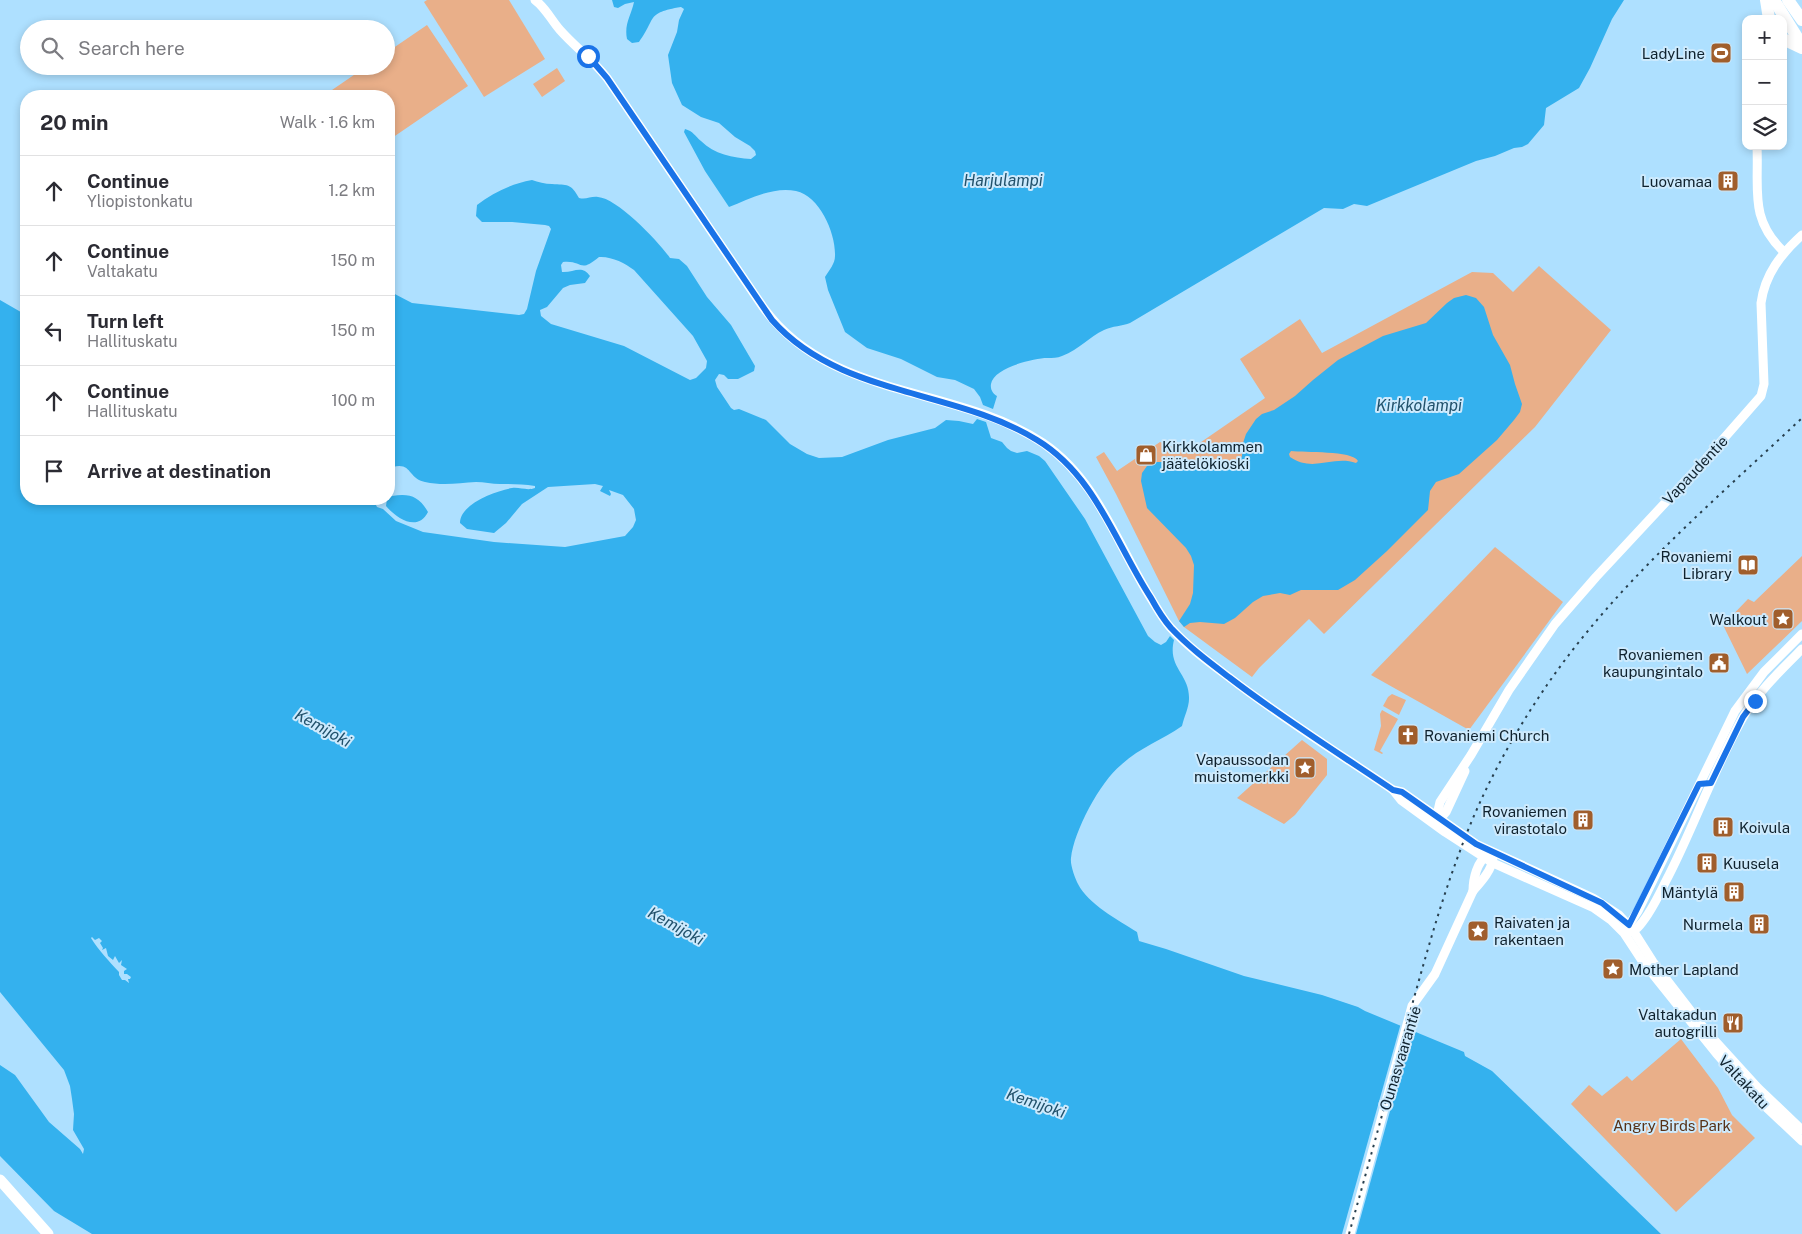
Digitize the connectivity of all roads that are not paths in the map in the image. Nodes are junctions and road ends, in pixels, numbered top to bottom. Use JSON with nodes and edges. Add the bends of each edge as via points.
{"nodes":[{"id":1,"x":1766,"y":0,"type":"edge"},
{"id":2,"x":1774,"y":0,"type":"edge"},
{"id":3,"x":1788,"y":0,"type":"edge"},
{"id":4,"x":1793,"y":0,"type":"edge"},
{"id":5,"x":539,"y":2,"type":"edge"},
{"id":6,"x":1802,"y":8,"type":"edge"},
{"id":7,"x":1768,"y":15,"type":"edge"},
{"id":8,"x":1802,"y":20,"type":"edge"},
{"id":9,"x":1787,"y":41,"type":"edge"},
{"id":10,"x":1802,"y":47,"type":"edge"},
{"id":11,"x":1757,"y":150,"type":"edge"},
{"id":12,"x":1802,"y":235,"type":"edge"},
{"id":13,"x":1784,"y":252,"type":"junction"},
{"id":14,"x":1802,"y":634,"type":"edge"},
{"id":15,"x":1802,"y":649,"type":"edge"},
{"id":16,"x":1711,"y":783,"type":"junction"},
{"id":17,"x":1699,"y":784,"type":"junction"},
{"id":18,"x":1705,"y":795,"type":"junction"},
{"id":19,"x":1437,"y":819,"type":"junction"},
{"id":20,"x":1493,"y":853,"type":"junction"},
{"id":21,"x":1483,"y":858,"type":"junction"},
{"id":22,"x":1493,"y":864,"type":"junction"},
{"id":23,"x":1670,"y":872,"type":"junction"},
{"id":24,"x":1655,"y":874,"type":"junction"},
{"id":25,"x":1473,"y":891,"type":"junction"},
{"id":26,"x":1629,"y":930,"type":"junction"},
{"id":27,"x":1802,"y":1130,"type":"edge"},
{"id":28,"x":1802,"y":1141,"type":"edge"},
{"id":29,"x":0,"y":1180,"type":"edge"},
{"id":30,"x":48,"y":1234,"type":"edge"},
{"id":31,"x":1350,"y":1234,"type":"edge"}],
"edges":[{"from":1,"to":7,"type":"highway"},
{"from":2,"to":10,"type":"highway"},
{"from":3,"to":8,"type":"highway"},
{"from":4,"to":6,"type":"highway"},
{"from":5,"to":19,"type":"street","via":[[607,78],[778,328],[802,348],[847,371],[1004,423],[1049,447],[1073,468],[1086,485],[1140,582],[1170,628],[1252,696],[1393,790],[1401,800]]},
{"from":9,"to":10,"type":"highway"},
{"from":11,"to":13,"type":"street","via":[[1758,207],[1768,234]]},
{"from":12,"to":13,"type":"street","name":"Vapaudentie"},
{"from":13,"to":19,"type":"street","name":"Vapaudentie","via":[[1771,271],[1761,303],[1764,384],[1761,396],[1555,624],[1440,802]]},
{"from":14,"to":17,"type":"street","via":[[1764,672],[1735,711]]},
{"from":15,"to":16,"type":"street","via":[[1773,678],[1743,717]]},
{"from":16,"to":17,"type":"street"},
{"from":16,"to":18,"type":"street"},
{"from":17,"to":18,"type":"street"},
{"from":17,"to":24,"type":"street"},
{"from":18,"to":23,"type":"street"},
{"from":19,"to":20,"type":"street","name":"Valtakatu"},
{"from":19,"to":21,"type":"street","name":"Valtakatu","via":[[1445,832]]},
{"from":20,"to":21,"type":"street"},
{"from":20,"to":22,"type":"street"},
{"from":20,"to":26,"type":"street","name":"Valtakatu","via":[[1598,901],[1619,915]]},
{"from":21,"to":22,"type":"street","name":"Valtakatu"},
{"from":21,"to":25,"type":"street","name":"Ounasvaarantie","via":[[1473,880]]},
{"from":22,"to":25,"type":"street","name":"Ounasvaarantie"},
{"from":22,"to":26,"type":"street","name":"Valtakatu","via":[[1594,908]]},
{"from":23,"to":24,"type":"street"},
{"from":23,"to":26,"type":"street","via":[[1651,910]]},
{"from":24,"to":26,"type":"street"},
{"from":25,"to":31,"type":"street","name":"Ounasvaarantie","via":[[1435,974],[1412,1006]]},
{"from":26,"to":27,"type":"street","name":"Valtakatu","via":[[1707,1032]]},
{"from":26,"to":28,"type":"street","name":"Valtakatu","via":[[1643,962],[1716,1053],[1752,1094]]},
{"from":29,"to":30,"type":"main road"}]}
